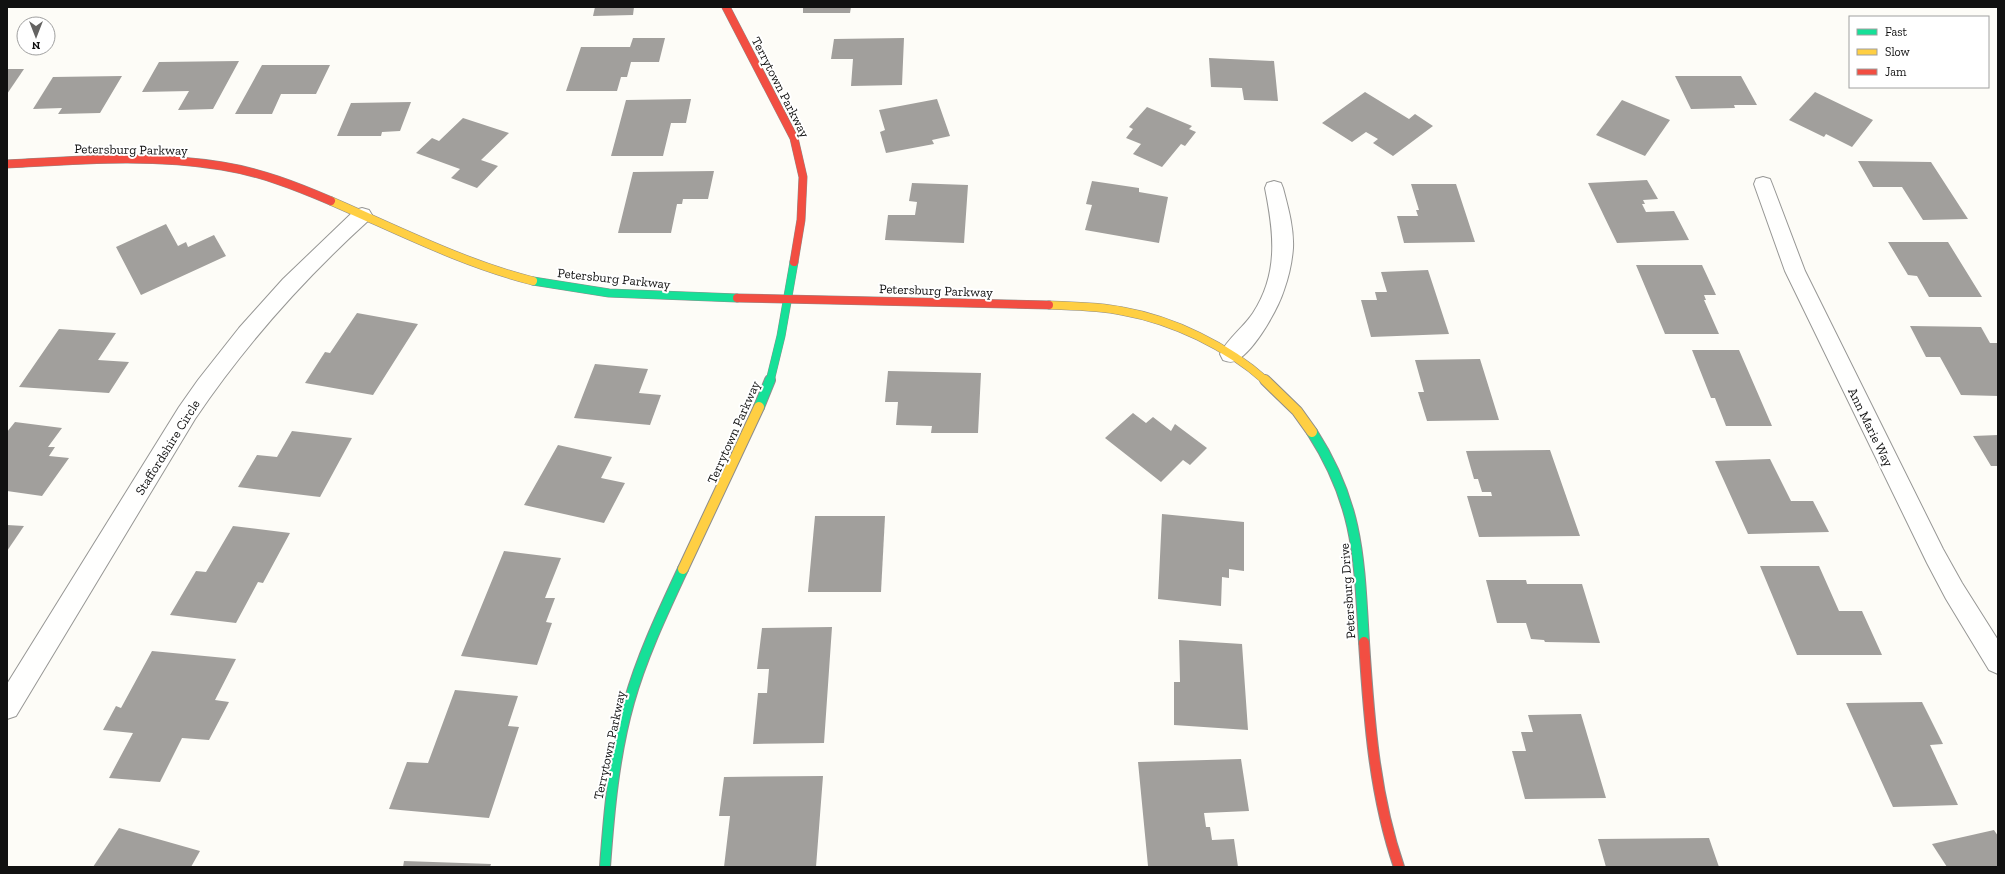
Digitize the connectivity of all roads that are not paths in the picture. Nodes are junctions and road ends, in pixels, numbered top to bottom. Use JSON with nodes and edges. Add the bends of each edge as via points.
{"nodes":[{"id":1,"x":726,"y":7,"type":"edge"},
{"id":2,"x":7,"y":164,"type":"edge"},
{"id":3,"x":1764,"y":184,"type":"dead end"},
{"id":4,"x":1274,"y":188,"type":"dead end"},
{"id":5,"x":362,"y":215,"type":"junction"},
{"id":6,"x":789,"y":298,"type":"junction"},
{"id":7,"x":1230,"y":354,"type":"junction"},
{"id":8,"x":1998,"y":662,"type":"edge"},
{"id":9,"x":7,"y":707,"type":"edge"},
{"id":10,"x":605,"y":867,"type":"edge"},
{"id":11,"x":1399,"y":867,"type":"edge"}],
"edges":[{"from":1,"to":6,"type":"street","name":"Terrytown Parkway","via":[[790,129],[799,157],[803,177],[803,208]]},
{"from":2,"to":5,"type":"street","name":"Petersburg Parkway","via":[[172,160],[232,168],[286,183]]},
{"from":3,"to":8,"type":"street","name":"Ann Marie Way","via":[[1779,231],[1815,312],[1935,556]]},
{"from":4,"to":7,"type":"street","via":[[1283,246],[1277,284],[1266,310],[1251,334]]},
{"from":5,"to":6,"type":"street","name":"Petersburg Parkway","via":[[469,261],[528,280],[661,298]]},
{"from":5,"to":9,"type":"street","name":"Staffordshire Circle","via":[[285,289],[218,368],[187,413]]},
{"from":6,"to":7,"type":"street","name":"Petersburg Parkway","via":[[1100,308],[1150,318],[1200,338]]},
{"from":6,"to":10,"type":"street","name":"Terrytown Parkway","via":[[778,353],[763,400],[659,621],[636,681],[624,721],[615,767],[608,815]]},
{"from":7,"to":11,"type":"street","name":"Petersburg Drive","via":[[1285,398],[1308,426],[1336,472],[1349,507],[1359,560],[1374,777],[1385,825]]}]}
